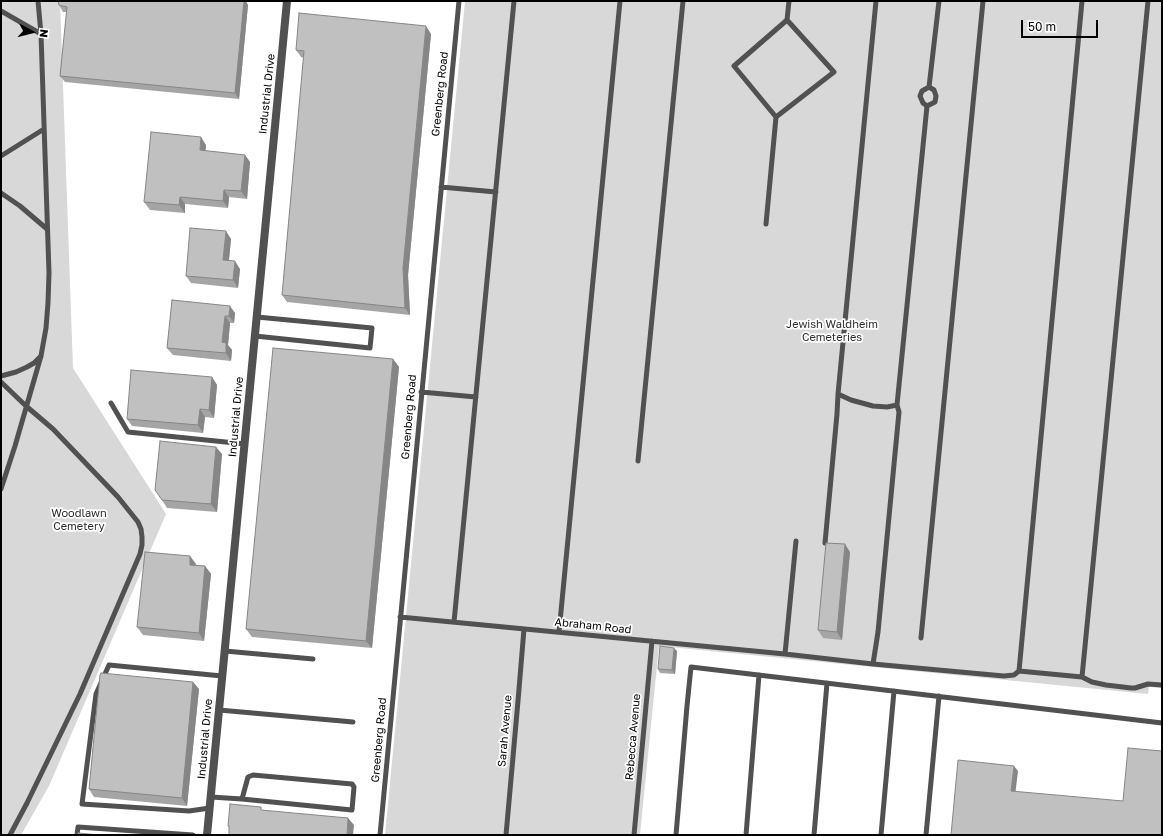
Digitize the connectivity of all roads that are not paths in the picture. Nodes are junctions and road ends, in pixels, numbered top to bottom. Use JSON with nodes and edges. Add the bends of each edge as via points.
{"nodes":[{"id":1,"x":38,"y":1,"type":"edge"},
{"id":2,"x":287,"y":1,"type":"edge"},
{"id":3,"x":459,"y":1,"type":"edge"},
{"id":4,"x":514,"y":1,"type":"edge"},
{"id":5,"x":620,"y":1,"type":"edge"},
{"id":6,"x":684,"y":1,"type":"edge"},
{"id":7,"x":789,"y":1,"type":"edge"},
{"id":8,"x":876,"y":1,"type":"edge"},
{"id":9,"x":939,"y":1,"type":"edge"},
{"id":10,"x":983,"y":1,"type":"edge"},
{"id":11,"x":1082,"y":1,"type":"edge"},
{"id":12,"x":1148,"y":1,"type":"edge"},
{"id":13,"x":1,"y":12,"type":"edge"},
{"id":14,"x":787,"y":20,"type":"junction"},
{"id":15,"x":41,"y":34,"type":"junction"},
{"id":16,"x":929,"y":87,"type":"junction"},
{"id":17,"x":927,"y":106,"type":"junction"},
{"id":18,"x":776,"y":117,"type":"junction"},
{"id":19,"x":44,"y":129,"type":"junction"},
{"id":20,"x":1,"y":156,"type":"edge"},
{"id":21,"x":441,"y":187,"type":"junction"},
{"id":22,"x":496,"y":192,"type":"junction"},
{"id":23,"x":1,"y":193,"type":"edge"},
{"id":24,"x":766,"y":224,"type":"dead end"},
{"id":25,"x":47,"y":229,"type":"junction"},
{"id":26,"x":257,"y":317,"type":"junction"},
{"id":27,"x":255,"y":336,"type":"junction"},
{"id":28,"x":41,"y":356,"type":"junction"},
{"id":29,"x":1,"y":376,"type":"edge"},
{"id":30,"x":1,"y":382,"type":"edge"},
{"id":31,"x":422,"y":392,"type":"junction"},
{"id":32,"x":838,"y":394,"type":"junction"},
{"id":33,"x":476,"y":397,"type":"junction"},
{"id":34,"x":111,"y":403,"type":"dead end"},
{"id":35,"x":897,"y":405,"type":"junction"},
{"id":36,"x":26,"y":406,"type":"junction"},
{"id":37,"x":245,"y":444,"type":"junction"},
{"id":38,"x":638,"y":461,"type":"dead end"},
{"id":39,"x":1,"y":489,"type":"edge"},
{"id":40,"x":796,"y":541,"type":"dead end"},
{"id":41,"x":825,"y":543,"type":"edge"},
{"id":42,"x":400,"y":617,"type":"junction"},
{"id":43,"x":454,"y":622,"type":"junction"},
{"id":44,"x":524,"y":629,"type":"junction"},
{"id":45,"x":559,"y":632,"type":"junction"},
{"id":46,"x":921,"y":638,"type":"dead end"},
{"id":47,"x":652,"y":641,"type":"junction"},
{"id":48,"x":225,"y":651,"type":"junction"},
{"id":49,"x":785,"y":654,"type":"junction"},
{"id":50,"x":313,"y":659,"type":"dead end"},
{"id":51,"x":873,"y":664,"type":"junction"},
{"id":52,"x":1019,"y":671,"type":"junction"},
{"id":53,"x":759,"y":675,"type":"junction"},
{"id":54,"x":222,"y":676,"type":"junction"},
{"id":55,"x":1082,"y":677,"type":"junction"},
{"id":56,"x":827,"y":683,"type":"junction"},
{"id":57,"x":1162,"y":684,"type":"edge"},
{"id":58,"x":894,"y":691,"type":"junction"},
{"id":59,"x":939,"y":696,"type":"junction"},
{"id":60,"x":219,"y":710,"type":"junction"},
{"id":61,"x":353,"y":722,"type":"dead end"},
{"id":62,"x":1162,"y":722,"type":"edge"},
{"id":63,"x":211,"y":797,"type":"junction"},
{"id":64,"x":242,"y":798,"type":"junction"},
{"id":65,"x":210,"y":808,"type":"junction"},
{"id":66,"x":10,"y":835,"type":"edge"},
{"id":67,"x":77,"y":835,"type":"edge"},
{"id":68,"x":193,"y":835,"type":"edge"},
{"id":69,"x":207,"y":835,"type":"edge"},
{"id":70,"x":380,"y":835,"type":"edge"},
{"id":71,"x":506,"y":835,"type":"edge"},
{"id":72,"x":634,"y":835,"type":"edge"},
{"id":73,"x":676,"y":835,"type":"edge"},
{"id":74,"x":746,"y":835,"type":"edge"},
{"id":75,"x":814,"y":835,"type":"edge"},
{"id":76,"x":881,"y":835,"type":"edge"},
{"id":77,"x":926,"y":835,"type":"edge"}],
"edges":[{"from":1,"to":15,"type":"lane"},
{"from":2,"to":26,"type":"street","name":"Industrial Drive"},
{"from":3,"to":21,"type":"lane","name":"Greenberg Road"},
{"from":4,"to":22,"type":"lane"},
{"from":5,"to":45,"type":"lane"},
{"from":6,"to":38,"type":"lane"},
{"from":7,"to":14,"type":"lane"},
{"from":8,"to":32,"type":"lane"},
{"from":9,"to":16,"type":"lane"},
{"from":10,"to":46,"type":"lane"},
{"from":11,"to":52,"type":"lane"},
{"from":12,"to":55,"type":"lane"},
{"from":13,"to":15,"type":"lane"},
{"from":14,"to":18,"type":"lane","via":[[734,66]]},
{"from":14,"to":18,"type":"lane","via":[[834,72]]},
{"from":15,"to":19,"type":"lane"},
{"from":16,"to":17,"type":"lane","via":[[922,91],[920,96],[922,103]]},
{"from":16,"to":17,"type":"lane","via":[[934,90],[936,96],[935,102]]},
{"from":17,"to":35,"type":"lane"},
{"from":18,"to":24,"type":"lane"},
{"from":19,"to":20,"type":"lane"},
{"from":19,"to":25,"type":"lane"},
{"from":21,"to":22,"type":"lane"},
{"from":21,"to":31,"type":"lane","name":"Greenberg Road"},
{"from":22,"to":33,"type":"lane"},
{"from":23,"to":25,"type":"lane"},
{"from":25,"to":28,"type":"lane","via":[[48,303]]},
{"from":26,"to":27,"type":"street","name":"Industrial Drive"},
{"from":26,"to":27,"type":"lane","via":[[372,328],[370,348]]},
{"from":27,"to":37,"type":"street","name":"Industrial Drive"},
{"from":28,"to":29,"type":"lane","via":[[27,367]]},
{"from":28,"to":36,"type":"lane"},
{"from":30,"to":36,"type":"lane"},
{"from":31,"to":33,"type":"lane"},
{"from":31,"to":42,"type":"lane","name":"Greenberg Road"},
{"from":32,"to":35,"type":"lane","via":[[873,406]]},
{"from":32,"to":41,"type":"lane"},
{"from":33,"to":43,"type":"lane"},
{"from":34,"to":37,"type":"lane","via":[[128,432]]},
{"from":35,"to":51,"type":"lane","via":[[899,412]]},
{"from":36,"to":39,"type":"lane"},
{"from":36,"to":66,"type":"lane","via":[[53,429],[135,516],[141,529],[142,541],[140,554],[80,694]]},
{"from":37,"to":48,"type":"street","name":"Industrial Drive"},
{"from":40,"to":49,"type":"lane"},
{"from":42,"to":43,"type":"lane","name":"Abraham Road"},
{"from":42,"to":70,"type":"lane","name":"Greenberg Road"},
{"from":43,"to":44,"type":"lane","name":"Abraham Road"},
{"from":44,"to":45,"type":"lane","name":"Abraham Road"},
{"from":44,"to":71,"type":"lane","name":"Sarah Avenue"},
{"from":45,"to":47,"type":"lane","name":"Abraham Road"},
{"from":47,"to":49,"type":"lane","name":"Abraham Road"},
{"from":47,"to":72,"type":"lane","name":"Rebecca Avenue"},
{"from":48,"to":50,"type":"lane"},
{"from":48,"to":54,"type":"street","name":"Industrial Drive"},
{"from":49,"to":51,"type":"lane","name":"Abraham Road"},
{"from":51,"to":52,"type":"lane","name":"Abraham Road","via":[[1004,676],[1014,675]]},
{"from":52,"to":55,"type":"lane","name":"Abraham Road"},
{"from":53,"to":56,"type":"lane"},
{"from":53,"to":73,"type":"lane","via":[[691,667]]},
{"from":53,"to":74,"type":"lane"},
{"from":54,"to":60,"type":"street","name":"Industrial Drive"},
{"from":54,"to":65,"type":"lane","via":[[109,665],[96,694],[82,804],[189,811]]},
{"from":55,"to":57,"type":"lane","name":"Abraham Road","via":[[1092,682],[1131,688]]},
{"from":56,"to":58,"type":"lane"},
{"from":56,"to":75,"type":"lane"},
{"from":58,"to":59,"type":"lane"},
{"from":58,"to":76,"type":"lane"},
{"from":59,"to":62,"type":"lane"},
{"from":59,"to":77,"type":"lane"},
{"from":60,"to":61,"type":"lane"},
{"from":60,"to":63,"type":"street","name":"Industrial Drive"},
{"from":63,"to":64,"type":"lane"},
{"from":63,"to":65,"type":"street","name":"Industrial Drive"},
{"from":64,"to":64,"type":"lane","via":[[352,810],[354,787],[352,784],[253,775],[248,777]]},
{"from":65,"to":69,"type":"street","name":"Industrial Drive"},
{"from":67,"to":68,"type":"lane","via":[[78,827]]}]}
